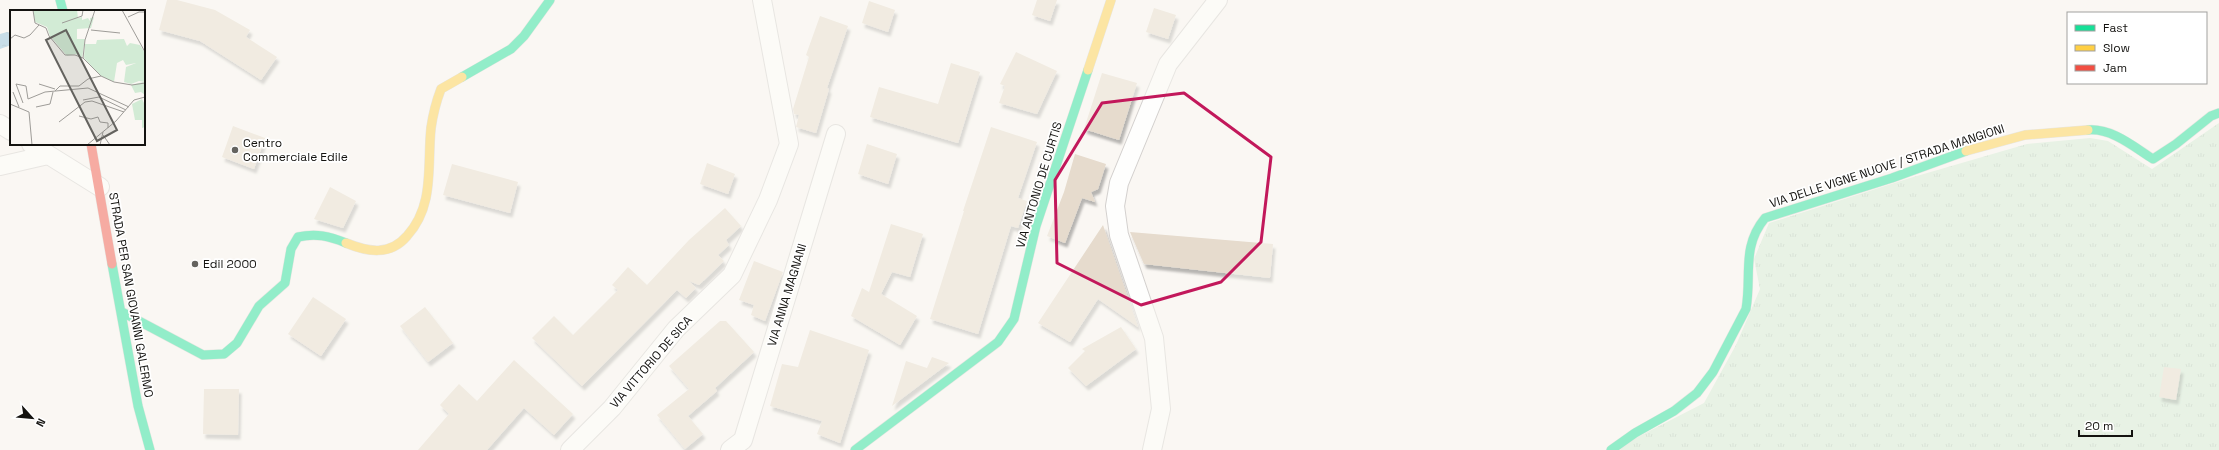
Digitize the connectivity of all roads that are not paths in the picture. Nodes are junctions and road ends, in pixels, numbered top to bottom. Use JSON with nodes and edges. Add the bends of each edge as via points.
{"nodes":[{"id":1,"x":60,"y":0,"type":"edge"},
{"id":2,"x":550,"y":0,"type":"edge"},
{"id":3,"x":762,"y":0,"type":"edge"},
{"id":4,"x":1111,"y":0,"type":"edge"},
{"id":5,"x":1218,"y":0,"type":"edge"},
{"id":6,"x":63,"y":10,"type":"edge"},
{"id":7,"x":2219,"y":113,"type":"edge"},
{"id":8,"x":0,"y":124,"type":"edge"},
{"id":9,"x":10,"y":130,"type":"edge"},
{"id":10,"x":836,"y":134,"type":"dead end"},
{"id":11,"x":33,"y":145,"type":"edge"},
{"id":12,"x":91,"y":145,"type":"edge"},
{"id":13,"x":48,"y":155,"type":"junction"},
{"id":14,"x":0,"y":166,"type":"edge"},
{"id":15,"x":100,"y":187,"type":"junction"},
{"id":16,"x":122,"y":312,"type":"junction"},
{"id":17,"x":150,"y":450,"type":"edge"},
{"id":18,"x":570,"y":450,"type":"edge"},
{"id":19,"x":730,"y":450,"type":"edge"},
{"id":20,"x":855,"y":450,"type":"edge"},
{"id":21,"x":1152,"y":450,"type":"edge"},
{"id":22,"x":1611,"y":450,"type":"edge"}],
"edges":[{"from":1,"to":6,"type":"street"},
{"from":2,"to":16,"type":"street","via":[[511,50],[441,89],[436,98],[431,122],[427,201],[417,225],[399,245],[390,250],[376,252],[312,234],[298,237],[290,250],[285,283],[256,310],[241,340],[226,354],[218,356],[203,355]]},
{"from":3,"to":18,"type":"street","name":"VIA VITTORIO DE SICA","via":[[788,144],[768,200],[732,275],[676,329],[612,408]]},
{"from":4,"to":20,"type":"street","name":"VIA ANTONIO DE CURTIS","via":[[1036,226],[1014,319],[998,342]]},
{"from":5,"to":21,"type":"street","via":[[1168,64],[1119,183],[1115,206],[1119,235],[1154,338],[1161,409]]},
{"from":7,"to":22,"type":"street","name":"VIA DELLE VIGNE NUOVE / STRADA MANGIONI","via":[[2211,116],[2153,159],[2099,129],[2025,135],[1978,147],[1892,178],[1765,218],[1755,227],[1749,241],[1749,294],[1745,312],[1707,382],[1682,406],[1623,439]]},
{"from":8,"to":9,"type":"street"},
{"from":10,"to":19,"type":"street","name":"VIA ANNA MAGNANI","via":[[744,440]]},
{"from":11,"to":13,"type":"street"},
{"from":12,"to":15,"type":"street","name":"STRADA PER SAN GIOVANNI GALERMO"},
{"from":13,"to":14,"type":"street"},
{"from":13,"to":15,"type":"street"},
{"from":15,"to":16,"type":"street","name":"STRADA PER SAN GIOVANNI GALERMO"},
{"from":16,"to":17,"type":"street","name":"STRADA PER SAN GIOVANNI GALERMO","via":[[138,406]]}]}
